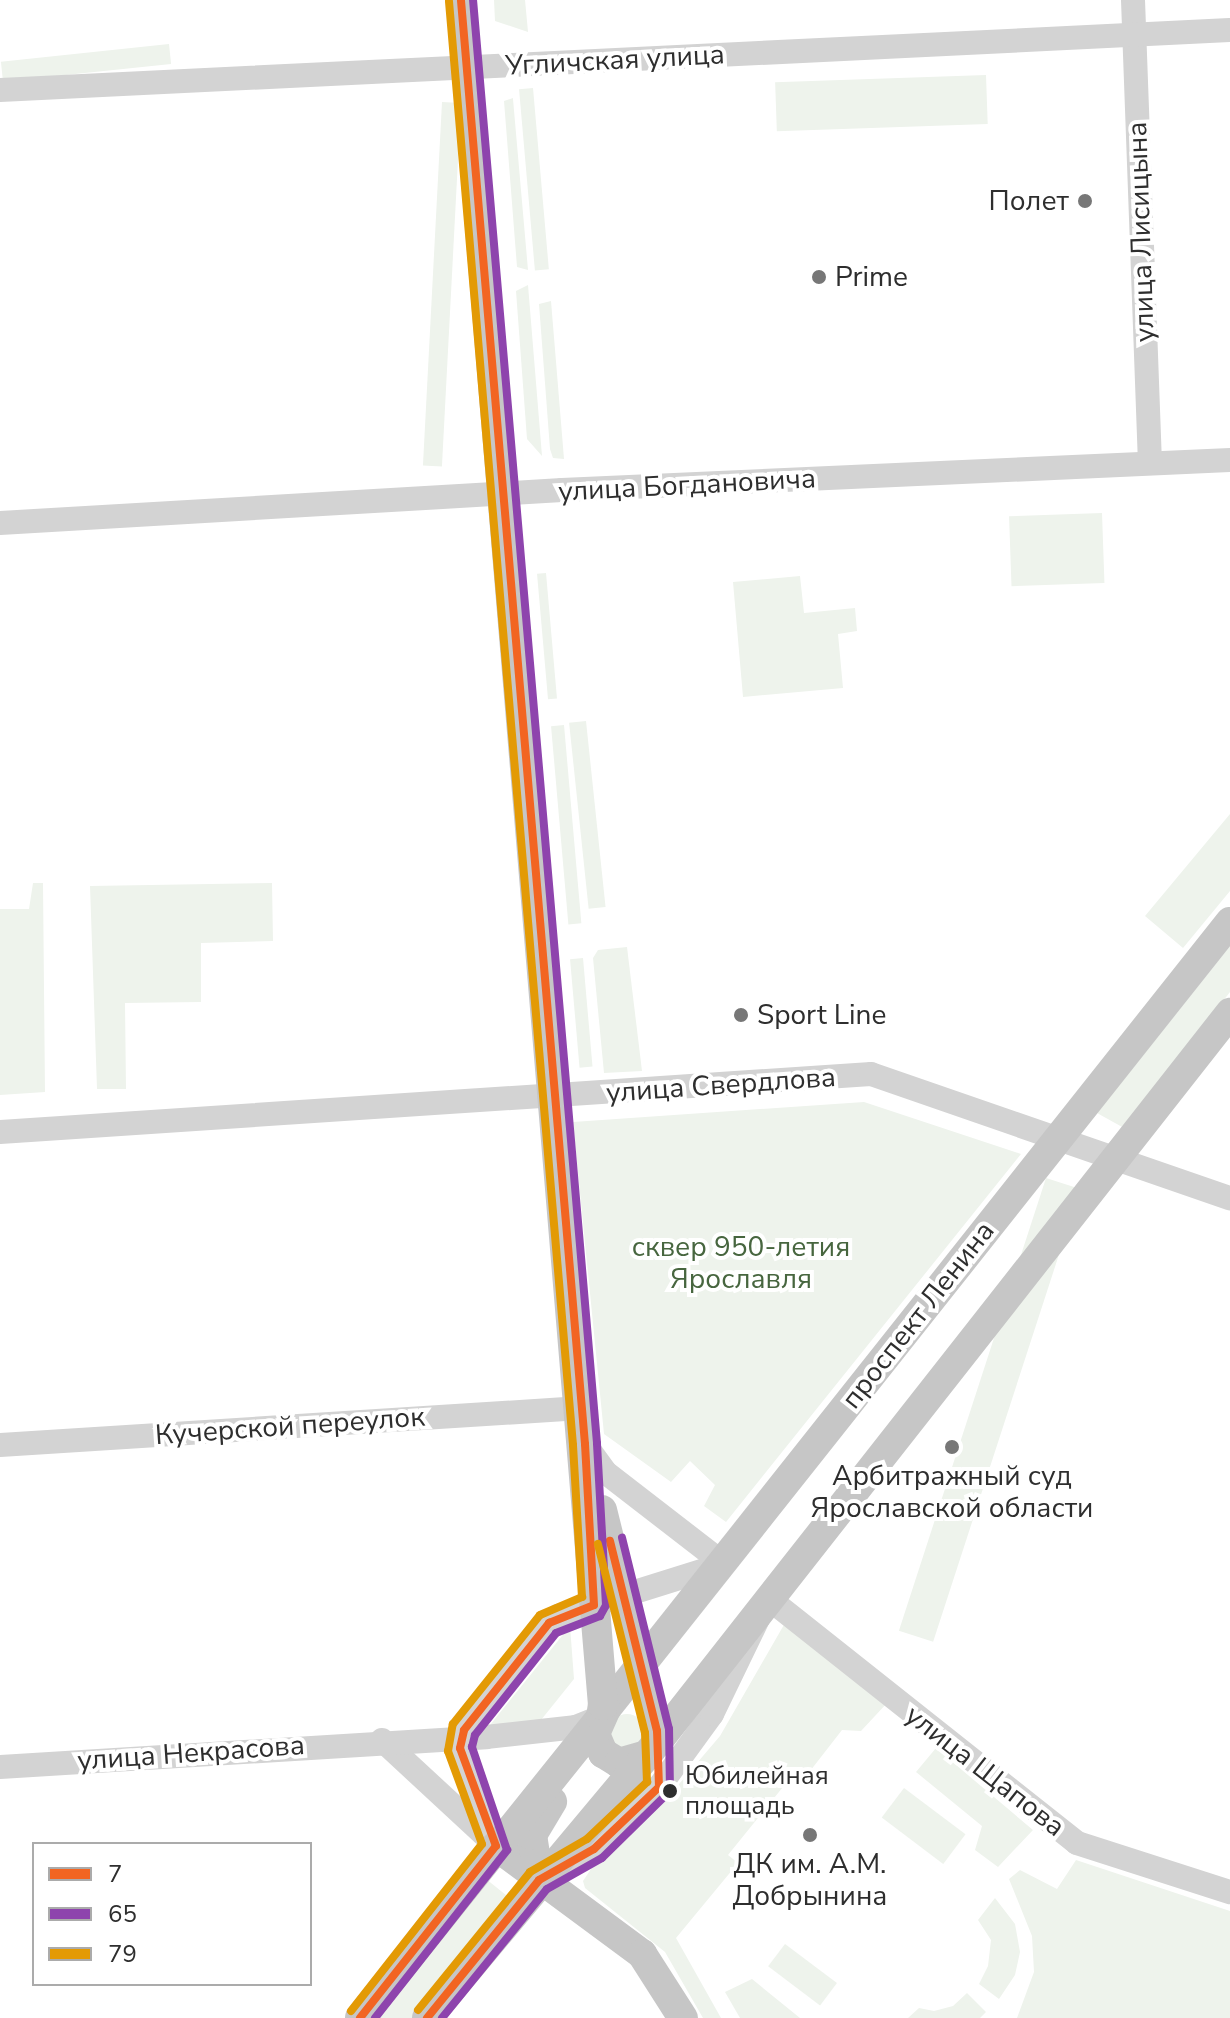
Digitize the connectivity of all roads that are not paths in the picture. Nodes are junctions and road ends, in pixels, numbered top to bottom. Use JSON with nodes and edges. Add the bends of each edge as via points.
{"nodes":[{"id":1,"x":461,"y":0,"type":"edge"},
{"id":2,"x":1133,"y":0,"type":"edge"},
{"id":3,"x":1230,"y":30,"type":"edge"},
{"id":4,"x":1135,"y":34,"type":"junction"},
{"id":5,"x":466,"y":67,"type":"junction"},
{"id":6,"x":0,"y":90,"type":"edge"},
{"id":7,"x":1230,"y":460,"type":"edge"},
{"id":8,"x":1150,"y":463,"type":"junction"},
{"id":9,"x":503,"y":496,"type":"junction"},
{"id":10,"x":0,"y":523,"type":"edge"},
{"id":11,"x":1230,"y":922,"type":"edge"},
{"id":12,"x":1230,"y":1013,"type":"edge"},
{"id":13,"x":554,"y":1097,"type":"junction"},
{"id":14,"x":0,"y":1132,"type":"edge"},
{"id":15,"x":1058,"y":1137,"type":"junction"},
{"id":16,"x":1117,"y":1158,"type":"junction"},
{"id":17,"x":1230,"y":1198,"type":"edge"},
{"id":18,"x":581,"y":1408,"type":"junction"},
{"id":19,"x":585,"y":1444,"type":"junction"},
{"id":20,"x":0,"y":1445,"type":"edge"},
{"id":21,"x":724,"y":1564,"type":"junction"},
{"id":22,"x":624,"y":1596,"type":"junction"},
{"id":23,"x":768,"y":1598,"type":"junction"},
{"id":24,"x":594,"y":1605,"type":"junction"},
{"id":25,"x":641,"y":1667,"type":"junction"},
{"id":26,"x":596,"y":1722,"type":"junction"},
{"id":27,"x":459,"y":1738,"type":"junction"},
{"id":28,"x":382,"y":1740,"type":"junction"},
{"id":29,"x":652,"y":1741,"type":"junction"},
{"id":30,"x":0,"y":1767,"type":"edge"},
{"id":31,"x":659,"y":1787,"type":"junction"},
{"id":32,"x":496,"y":1846,"type":"junction"},
{"id":33,"x":539,"y":1880,"type":"junction"},
{"id":34,"x":1230,"y":1892,"type":"edge"},
{"id":35,"x":360,"y":2018,"type":"edge"},
{"id":36,"x":427,"y":2018,"type":"edge"},
{"id":37,"x":683,"y":2018,"type":"edge"}],
"edges":[{"from":1,"to":5,"type":"main road"},
{"from":2,"to":4,"type":"street","name":"улица Лисицына"},
{"from":3,"to":4,"type":"street","name":"Угличская улица"},
{"from":4,"to":5,"type":"street","name":"Угличская улица"},
{"from":4,"to":8,"type":"street","name":"улица Лисицына"},
{"from":5,"to":6,"type":"street","name":"Угличская улица"},
{"from":5,"to":9,"type":"main road"},
{"from":7,"to":8,"type":"street","name":"улица Богдановича"},
{"from":8,"to":9,"type":"street","name":"улица Богдановича"},
{"from":9,"to":10,"type":"street","name":"улица Богдановича"},
{"from":9,"to":13,"type":"main road"},
{"from":11,"to":15,"type":"main road","name":"проспект Ленина"},
{"from":12,"to":16,"type":"main road","name":"проспект Ленина"},
{"from":13,"to":14,"type":"street","name":"улица Свердлова"},
{"from":13,"to":15,"type":"street","name":"улица Свердлова","via":[[871,1074]]},
{"from":13,"to":18,"type":"main road"},
{"from":15,"to":16,"type":"street","name":"улица Свердлова"},
{"from":15,"to":21,"type":"main road","name":"проспект Ленина"},
{"from":16,"to":17,"type":"street","name":"улица Свердлова"},
{"from":16,"to":23,"type":"main road","name":"проспект Ленина"},
{"from":18,"to":19,"type":"main road"},
{"from":18,"to":20,"type":"street","name":"Кучерской переулок"},
{"from":19,"to":21,"type":"street","via":[[605,1472]]},
{"from":19,"to":22,"type":"main road"},
{"from":19,"to":24,"type":"main road"},
{"from":21,"to":22,"type":"street"},
{"from":21,"to":25,"type":"main road","name":"проспект Ленина"},
{"from":22,"to":24,"type":"street"},
{"from":22,"to":25,"type":"main road"},
{"from":23,"to":29,"type":"main road","name":"проспект Ленина"},
{"from":23,"to":31,"type":"street","via":[[712,1714]]},
{"from":23,"to":34,"type":"street","name":"улица Щапова","via":[[1077,1843]]},
{"from":24,"to":26,"type":"main road"},
{"from":24,"to":27,"type":"street","via":[[549,1623]]},
{"from":25,"to":26,"type":"main road","name":"проспект Ленина"},
{"from":25,"to":29,"type":"main road"},
{"from":26,"to":27,"type":"street","name":"улица Некрасова","via":[[540,1733]]},
{"from":26,"to":29,"type":"main road","via":[[634,1703]]},
{"from":26,"to":29,"type":"main road","via":[[597,1744],[610,1759],[629,1763]]},
{"from":26,"to":32,"type":"main road","name":"проспект Ленина"},
{"from":26,"to":33,"type":"main road","via":[[566,1782],[535,1825],[532,1857]]},
{"from":27,"to":28,"type":"street","name":"улица Некрасова"},
{"from":27,"to":32,"type":"street"},
{"from":28,"to":30,"type":"street","name":"улица Некрасова"},
{"from":28,"to":32,"type":"street"},
{"from":29,"to":31,"type":"street"},
{"from":29,"to":33,"type":"main road","name":"проспект Ленина"},
{"from":31,"to":33,"type":"street","via":[[594,1849]]},
{"from":32,"to":33,"type":"main road"},
{"from":32,"to":35,"type":"main road","name":"проспект Ленина"},
{"from":33,"to":36,"type":"main road","name":"проспект Ленина"},
{"from":33,"to":37,"type":"main road","via":[[649,1960]]}]}
